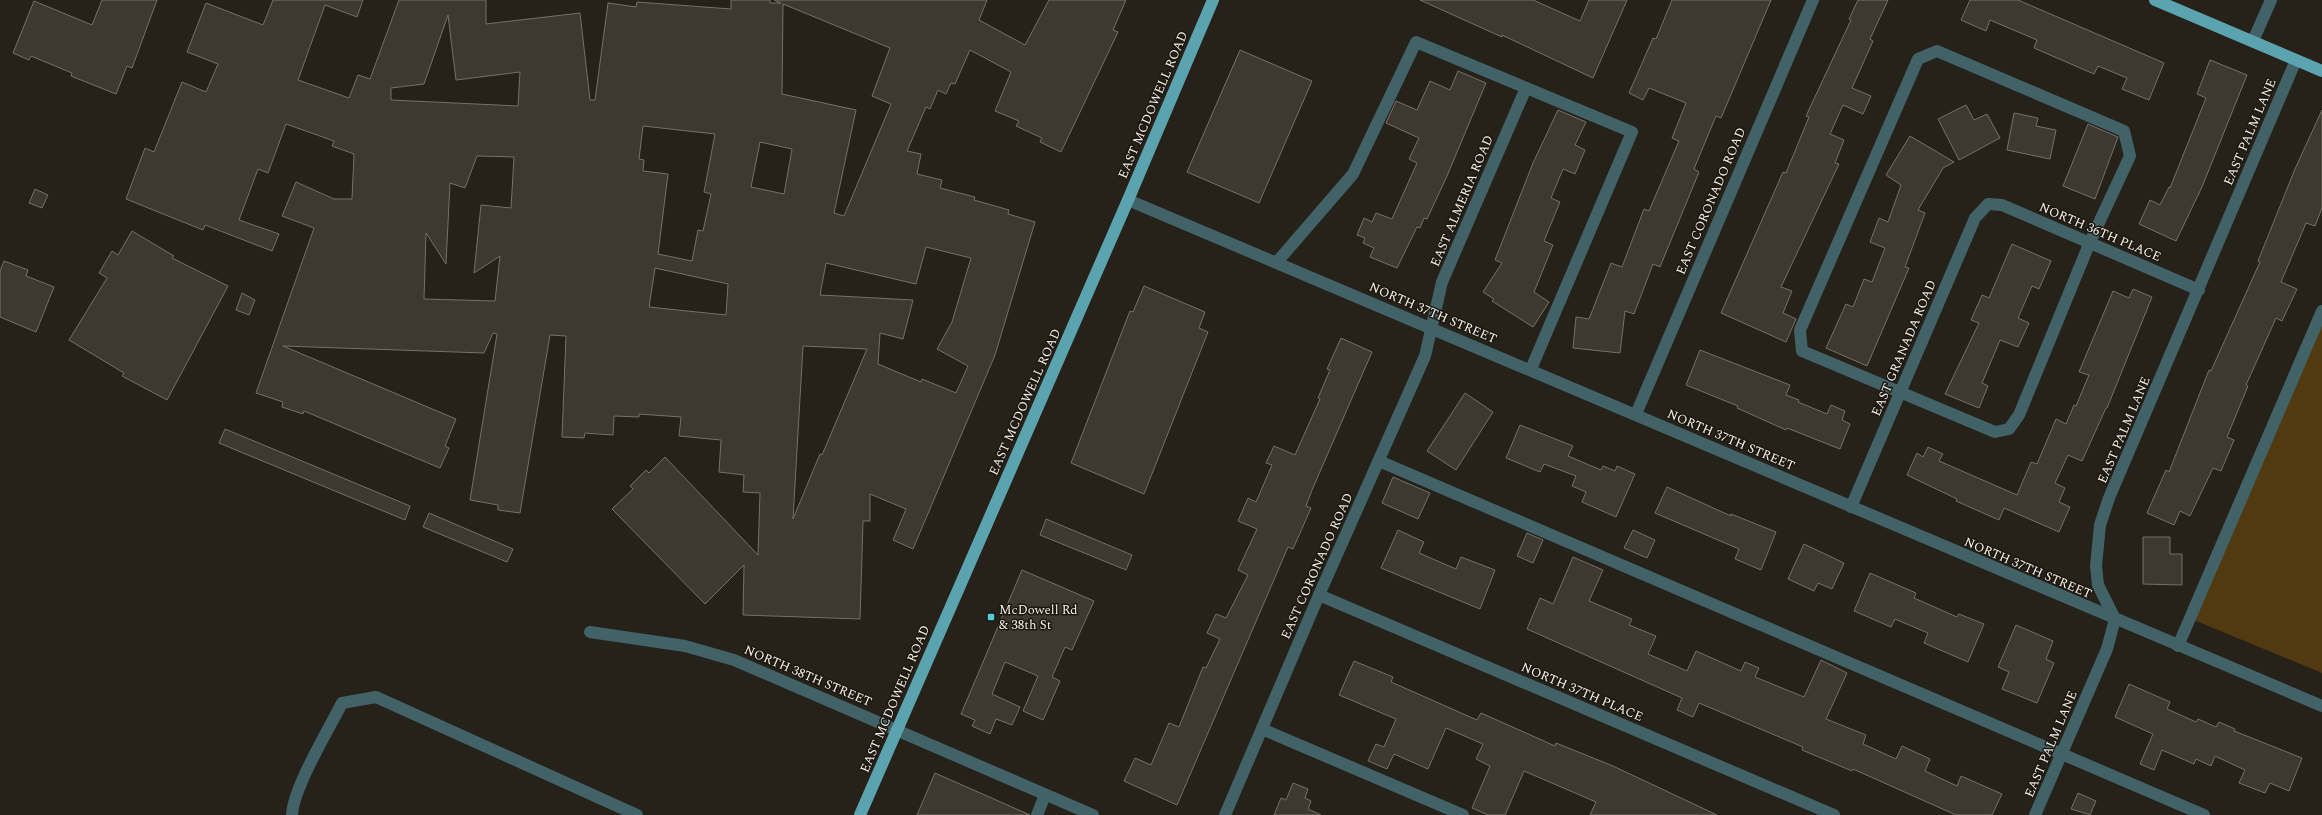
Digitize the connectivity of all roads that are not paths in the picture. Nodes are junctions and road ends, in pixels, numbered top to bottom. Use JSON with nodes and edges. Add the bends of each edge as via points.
{"nodes":[{"id":1,"x":1213,"y":0,"type":"edge"},
{"id":2,"x":1813,"y":0,"type":"edge"},
{"id":3,"x":2155,"y":0,"type":"edge"},
{"id":4,"x":2271,"y":0,"type":"edge"},
{"id":5,"x":2253,"y":41,"type":"junction"},
{"id":6,"x":2296,"y":60,"type":"junction"},
{"id":7,"x":2322,"y":71,"type":"edge"},
{"id":8,"x":1526,"y":88,"type":"junction"},
{"id":9,"x":1128,"y":200,"type":"junction"},
{"id":10,"x":1988,"y":204,"type":"joint"},
{"id":11,"x":2090,"y":242,"type":"junction"},
{"id":12,"x":1278,"y":262,"type":"junction"},
{"id":13,"x":2199,"y":290,"type":"junction"},
{"id":14,"x":2322,"y":311,"type":"edge"},
{"id":15,"x":1432,"y":327,"type":"junction"},
{"id":16,"x":1531,"y":369,"type":"junction"},
{"id":17,"x":1900,"y":392,"type":"junction"},
{"id":18,"x":1636,"y":414,"type":"junction"},
{"id":19,"x":1379,"y":461,"type":"junction"},
{"id":20,"x":1851,"y":507,"type":"junction"},
{"id":21,"x":1319,"y":595,"type":"junction"},
{"id":22,"x":2115,"y":619,"type":"junction"},
{"id":23,"x":590,"y":632,"type":"dead end"},
{"id":24,"x":2178,"y":646,"type":"junction"},
{"id":25,"x":2322,"y":706,"type":"edge"},
{"id":26,"x":1262,"y":729,"type":"junction"},
{"id":27,"x":897,"y":730,"type":"junction"},
{"id":28,"x":2062,"y":753,"type":"junction"},
{"id":29,"x":1045,"y":795,"type":"junction"},
{"id":30,"x":292,"y":815,"type":"edge"},
{"id":31,"x":637,"y":815,"type":"edge"},
{"id":32,"x":860,"y":815,"type":"edge"},
{"id":33,"x":1037,"y":815,"type":"edge"},
{"id":34,"x":1093,"y":815,"type":"edge"},
{"id":35,"x":1225,"y":815,"type":"edge"},
{"id":36,"x":1462,"y":815,"type":"edge"},
{"id":37,"x":1834,"y":815,"type":"edge"},
{"id":38,"x":2035,"y":815,"type":"edge"},
{"id":39,"x":2204,"y":815,"type":"edge"}],
"edges":[{"from":1,"to":9,"type":"main road","name":"EAST MCDOWELL ROAD"},
{"from":2,"to":18,"type":"street","name":"EAST CORONADO ROAD"},
{"from":3,"to":5,"type":"main road"},
{"from":4,"to":5,"type":"street"},
{"from":5,"to":6,"type":"main road"},
{"from":6,"to":7,"type":"main road"},
{"from":6,"to":13,"type":"street","name":"EAST PALM LANE"},
{"from":8,"to":12,"type":"street","via":[[1416,42],[1353,174]]},
{"from":8,"to":15,"type":"street","name":"EAST ALMERIA ROAD","via":[[1442,282]]},
{"from":8,"to":16,"type":"street","via":[[1632,132]]},
{"from":9,"to":12,"type":"street","name":"NORTH 37TH STREET"},
{"from":9,"to":27,"type":"main road","name":"EAST MCDOWELL ROAD"},
{"from":10,"to":11,"type":"street","name":"NORTH 36TH PLACE","via":[[2002,205]]},
{"from":10,"to":17,"type":"street","name":"EAST GRANADA ROAD","via":[[1975,218]]},
{"from":11,"to":13,"type":"street","name":"NORTH 36TH PLACE"},
{"from":11,"to":17,"type":"street","via":[[2019,415],[2009,429],[1995,432]]},
{"from":11,"to":17,"type":"street","via":[[2130,156],[2124,131],[1936,51],[1918,59],[1800,330],[1802,351]]},
{"from":12,"to":15,"type":"street","name":"NORTH 37TH STREET"},
{"from":13,"to":22,"type":"street","name":"EAST PALM LANE","via":[[2109,498],[2100,525],[2096,566],[2098,585]]},
{"from":14,"to":24,"type":"street"},
{"from":15,"to":16,"type":"street","name":"NORTH 37TH STREET"},
{"from":15,"to":19,"type":"street","name":"EAST CORONADO ROAD","via":[[1425,356]]},
{"from":16,"to":18,"type":"street","name":"NORTH 37TH STREET"},
{"from":17,"to":20,"type":"street","name":"EAST GRANADA ROAD"},
{"from":18,"to":20,"type":"street","name":"NORTH 37TH STREET"},
{"from":19,"to":21,"type":"street","name":"EAST CORONADO ROAD"},
{"from":19,"to":28,"type":"street"},
{"from":20,"to":22,"type":"street","name":"NORTH 37TH STREET"},
{"from":21,"to":26,"type":"street","name":"EAST CORONADO ROAD"},
{"from":21,"to":37,"type":"street","name":"NORTH 37TH PLACE"},
{"from":22,"to":24,"type":"street","name":"NORTH 37TH STREET"},
{"from":22,"to":28,"type":"street","name":"EAST PALM LANE","via":[[2107,649]]},
{"from":23,"to":27,"type":"street","name":"NORTH 38TH STREET","via":[[685,646],[734,660]]},
{"from":24,"to":25,"type":"street","name":"NORTH 37TH STREET"},
{"from":26,"to":35,"type":"street","name":"EAST CORONADO ROAD"},
{"from":26,"to":36,"type":"street"},
{"from":27,"to":29,"type":"street","name":"NORTH 38TH STREET"},
{"from":27,"to":32,"type":"main road","name":"EAST MCDOWELL ROAD"},
{"from":28,"to":38,"type":"street","name":"EAST PALM LANE"},
{"from":28,"to":39,"type":"street"},
{"from":29,"to":33,"type":"street"},
{"from":29,"to":34,"type":"street","name":"NORTH 38TH STREET"},
{"from":30,"to":31,"type":"street","via":[[292,806],[306,774],[342,703],[376,697]]}]}
